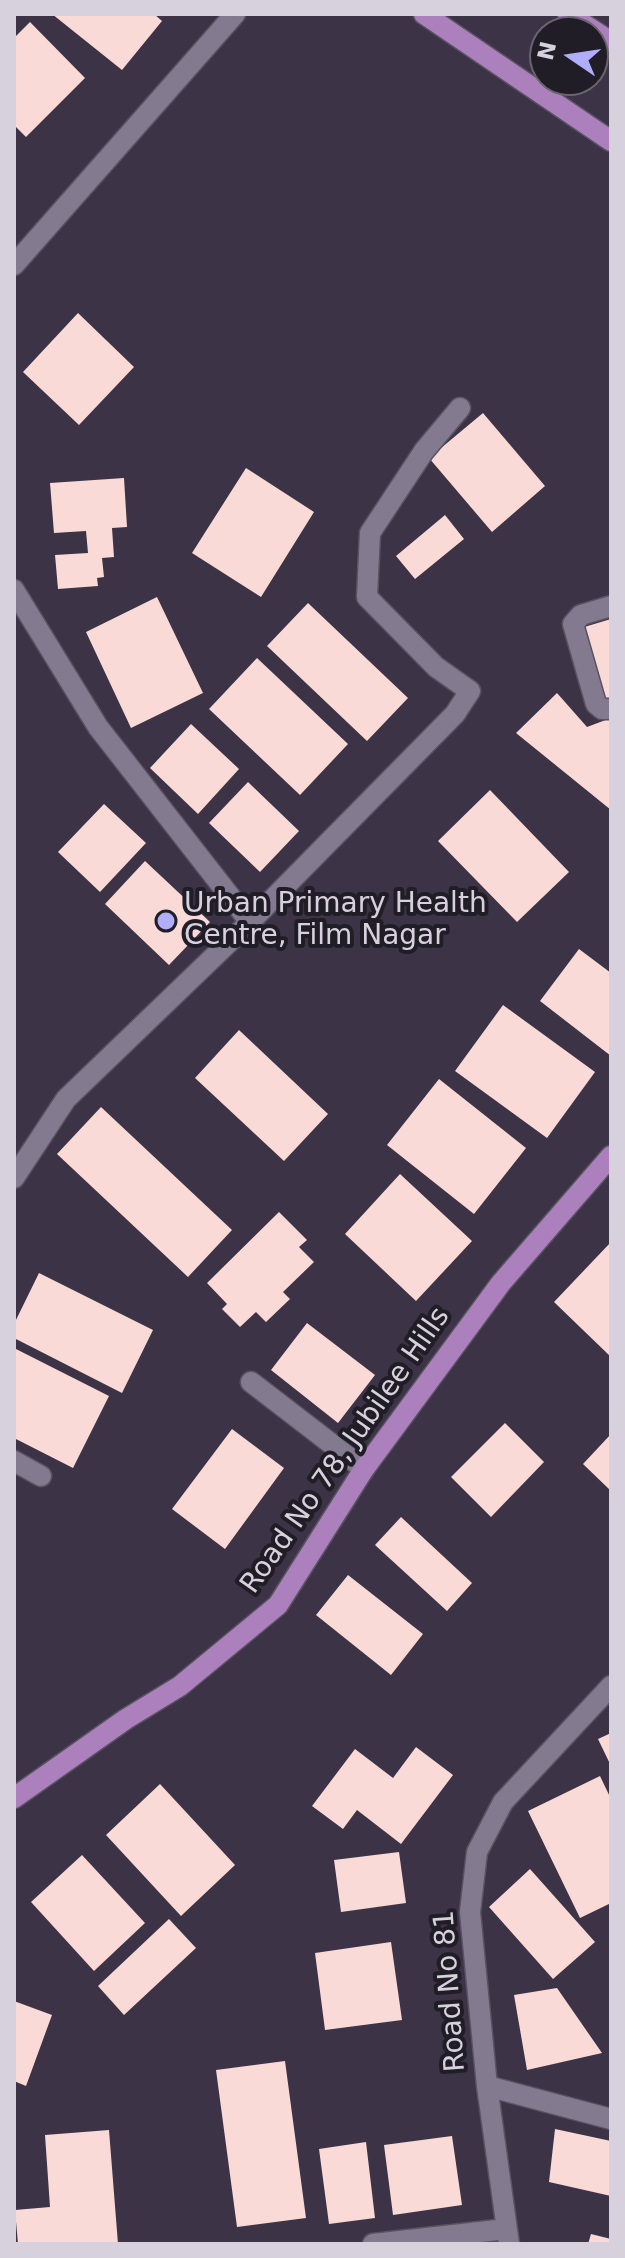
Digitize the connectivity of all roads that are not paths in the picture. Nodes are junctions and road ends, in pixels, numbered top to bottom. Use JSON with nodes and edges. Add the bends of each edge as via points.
{"nodes":[{"id":1,"x":235,"y":14,"type":"edge"},
{"id":2,"x":424,"y":14,"type":"edge"},
{"id":3,"x":568,"y":14,"type":"edge"},
{"id":4,"x":611,"y":42,"type":"edge"},
{"id":5,"x":611,"y":141,"type":"edge"},
{"id":6,"x":14,"y":265,"type":"edge"},
{"id":7,"x":460,"y":408,"type":"dead end"},
{"id":8,"x":14,"y":590,"type":"edge"},
{"id":9,"x":611,"y":606,"type":"edge"},
{"id":10,"x":611,"y":709,"type":"edge"},
{"id":11,"x":250,"y":922,"type":"junction"},
{"id":12,"x":611,"y":1156,"type":"edge"},
{"id":13,"x":14,"y":1178,"type":"edge"},
{"id":14,"x":251,"y":1382,"type":"dead end"},
{"id":15,"x":14,"y":1461,"type":"edge"},
{"id":16,"x":364,"y":1469,"type":"junction"},
{"id":17,"x":41,"y":1476,"type":"dead end"},
{"id":18,"x":611,"y":1686,"type":"edge"},
{"id":19,"x":14,"y":1798,"type":"edge"},
{"id":20,"x":487,"y":2086,"type":"junction"},
{"id":21,"x":611,"y":2119,"type":"edge"},
{"id":22,"x":507,"y":2237,"type":"edge"},
{"id":23,"x":373,"y":2244,"type":"edge"}],
"edges":[{"from":1,"to":6,"type":"street"},
{"from":2,"to":5,"type":"main road"},
{"from":3,"to":4,"type":"main road"},
{"from":7,"to":11,"type":"street","via":[[424,451],[370,533],[367,597],[436,667],[470,691],[455,714]]},
{"from":8,"to":11,"type":"street","via":[[98,727]]},
{"from":9,"to":10,"type":"street","via":[[581,615],[573,624],[596,704]]},
{"from":11,"to":13,"type":"street","via":[[66,1099]]},
{"from":12,"to":16,"type":"main road","name":"Road No 78, Jubilee Hills","via":[[501,1283]]},
{"from":14,"to":16,"type":"street"},
{"from":15,"to":17,"type":"street"},
{"from":16,"to":19,"type":"main road","name":"Road No 78, Jubilee Hills","via":[[278,1605],[180,1686]]},
{"from":18,"to":20,"type":"street","name":"Road No 81","via":[[503,1802],[477,1852],[470,1912]]},
{"from":20,"to":21,"type":"street"},
{"from":20,"to":22,"type":"street","name":"Road No 81"},
{"from":22,"to":23,"type":"street"}]}
